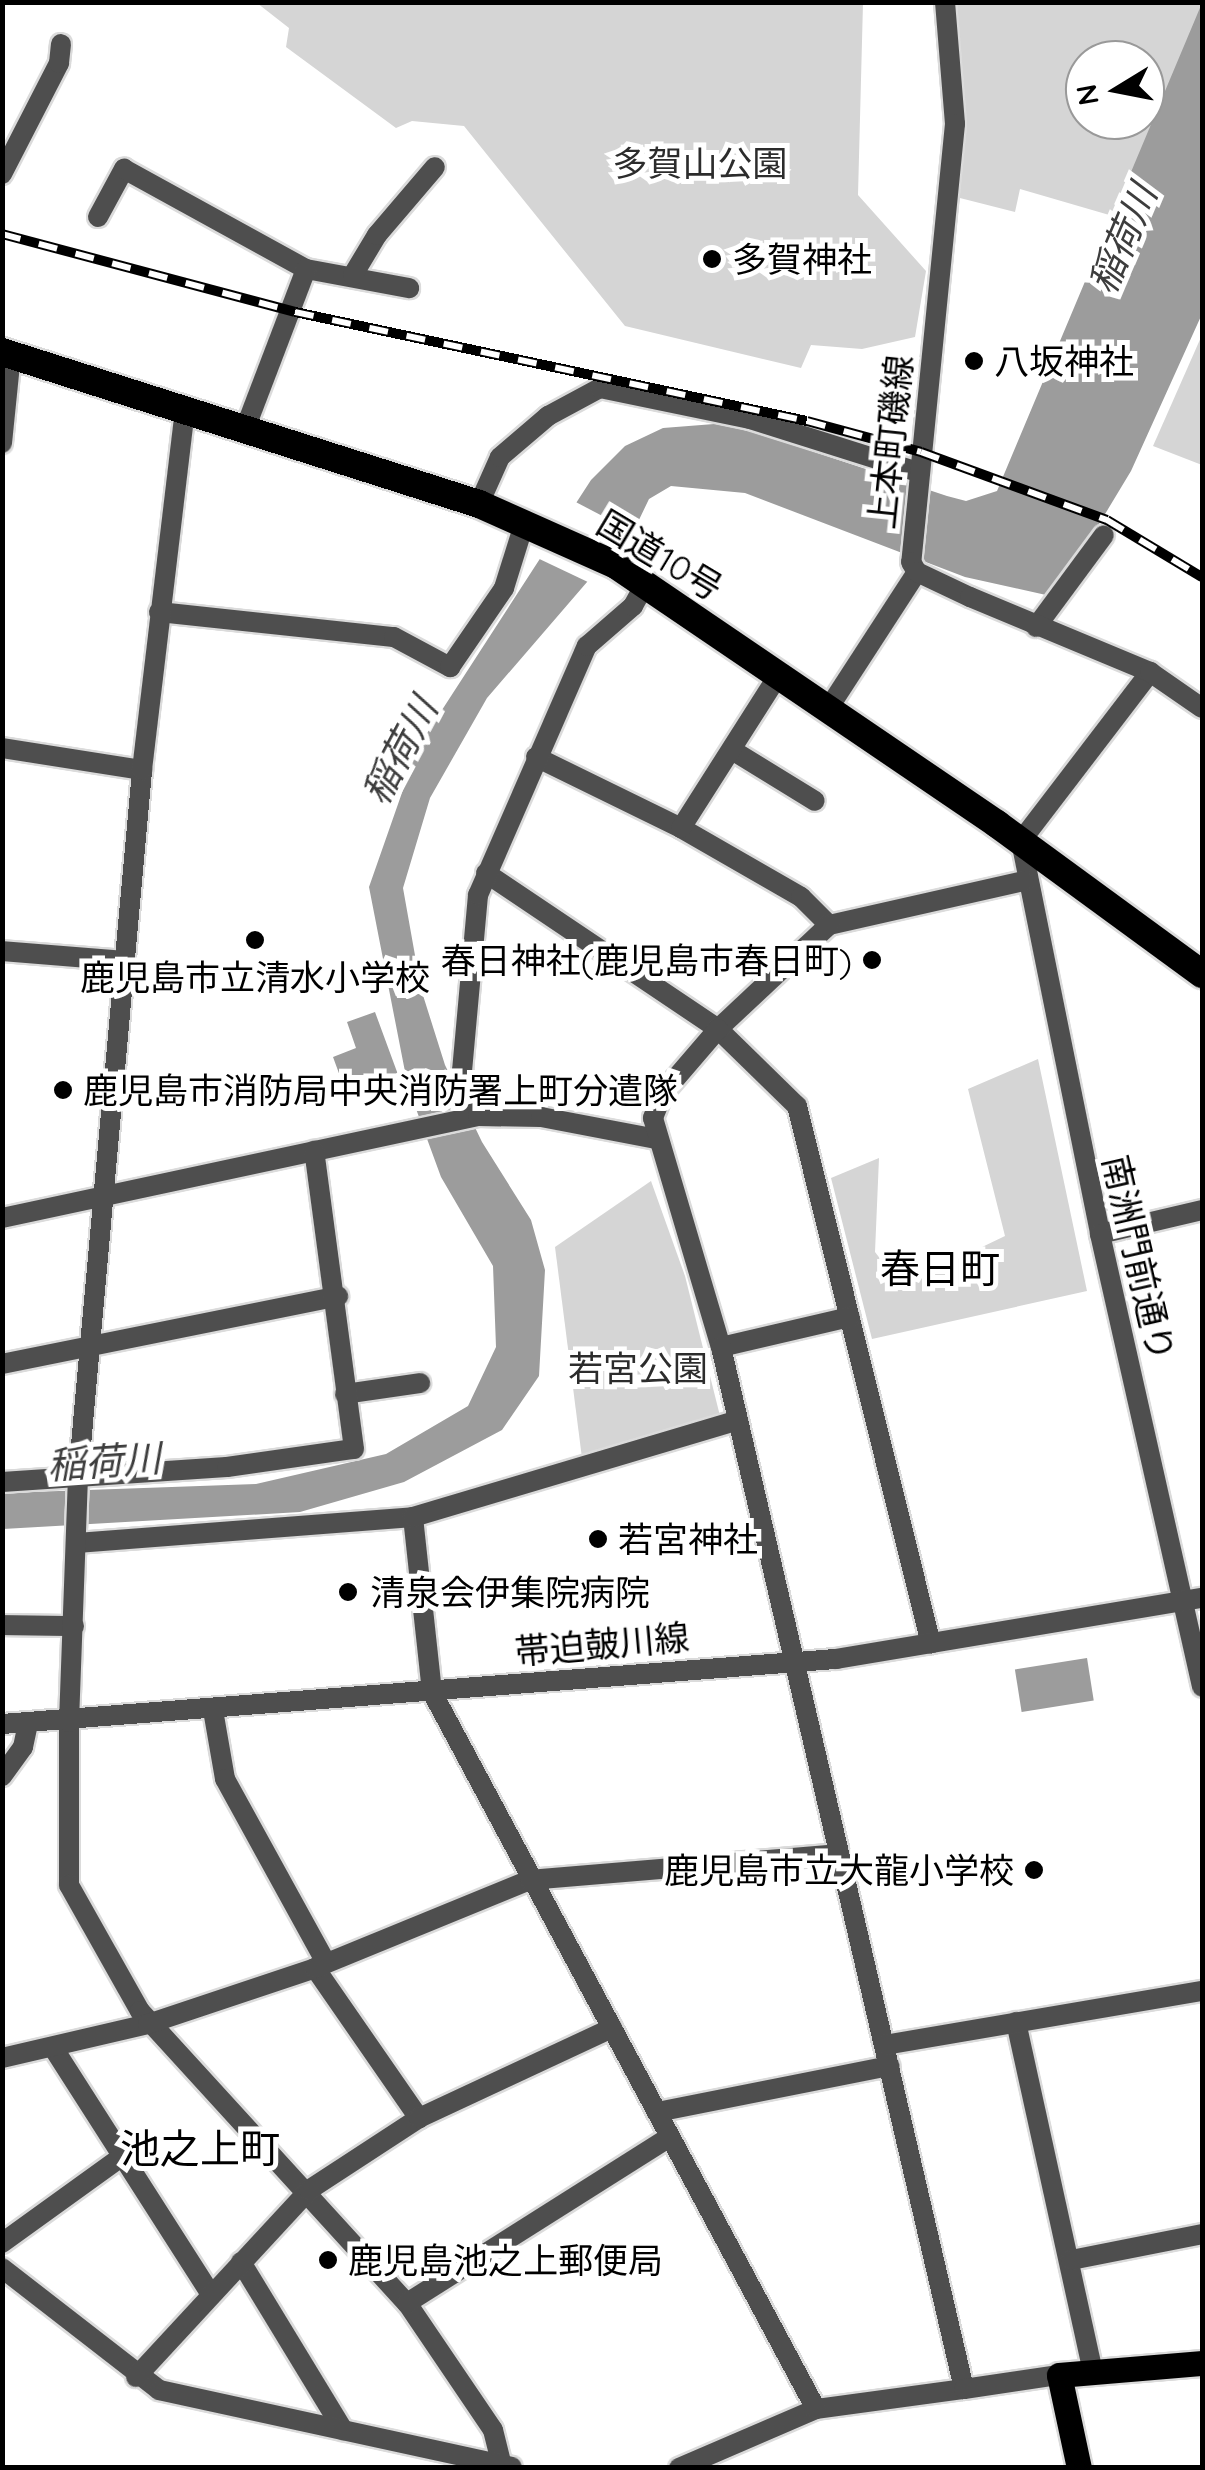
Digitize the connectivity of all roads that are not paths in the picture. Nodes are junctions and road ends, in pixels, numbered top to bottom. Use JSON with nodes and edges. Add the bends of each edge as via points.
{"nodes":[{"id":1,"x":945,"y":2,"type":"edge"},
{"id":2,"x":60,"y":44,"type":"dead end"},
{"id":3,"x":435,"y":167,"type":"dead end"},
{"id":4,"x":2,"y":174,"type":"edge"},
{"id":5,"x":98,"y":217,"type":"dead end"},
{"id":6,"x":306,"y":269,"type":"junction"},
{"id":7,"x":354,"y":275,"type":"junction"},
{"id":8,"x":409,"y":288,"type":"dead end"},
{"id":9,"x":7,"y":354,"type":"edge"},
{"id":10,"x":185,"y":411,"type":"junction"},
{"id":11,"x":245,"y":429,"type":"junction"},
{"id":12,"x":2,"y":443,"type":"edge"},
{"id":13,"x":917,"y":476,"type":"junction"},
{"id":14,"x":479,"y":504,"type":"junction"},
{"id":15,"x":528,"y":526,"type":"junction"},
{"id":16,"x":1104,"y":535,"type":"dead end"},
{"id":17,"x":914,"y":567,"type":"junction"},
{"id":18,"x":645,"y":584,"type":"junction"},
{"id":19,"x":159,"y":612,"type":"junction"},
{"id":20,"x":1036,"y":627,"type":"junction"},
{"id":21,"x":1150,"y":672,"type":"junction"},
{"id":22,"x":779,"y":674,"type":"junction"},
{"id":23,"x":1202,"y":708,"type":"edge"},
{"id":24,"x":828,"y":709,"type":"junction"},
{"id":25,"x":2,"y":748,"type":"edge"},
{"id":26,"x":732,"y":750,"type":"junction"},
{"id":27,"x":536,"y":758,"type":"junction"},
{"id":28,"x":142,"y":770,"type":"junction"},
{"id":29,"x":814,"y":801,"type":"dead end"},
{"id":30,"x":681,"y":828,"type":"junction"},
{"id":31,"x":1021,"y":841,"type":"junction"},
{"id":32,"x":486,"y":873,"type":"junction"},
{"id":33,"x":1024,"y":882,"type":"junction"},
{"id":34,"x":828,"y":924,"type":"junction"},
{"id":35,"x":2,"y":951,"type":"edge"},
{"id":36,"x":125,"y":961,"type":"junction"},
{"id":37,"x":1202,"y":974,"type":"edge"},
{"id":38,"x":718,"y":1029,"type":"junction"},
{"id":39,"x":478,"y":1116,"type":"junction"},
{"id":40,"x":656,"y":1139,"type":"junction"},
{"id":41,"x":314,"y":1151,"type":"junction"},
{"id":42,"x":104,"y":1196,"type":"junction"},
{"id":43,"x":1202,"y":1210,"type":"edge"},
{"id":44,"x":2,"y":1218,"type":"edge"},
{"id":45,"x":1100,"y":1234,"type":"junction"},
{"id":46,"x":338,"y":1296,"type":"junction"},
{"id":47,"x":850,"y":1317,"type":"junction"},
{"id":48,"x":90,"y":1347,"type":"junction"},
{"id":49,"x":721,"y":1347,"type":"junction"},
{"id":50,"x":2,"y":1364,"type":"edge"},
{"id":51,"x":420,"y":1383,"type":"dead end"},
{"id":52,"x":346,"y":1394,"type":"junction"},
{"id":53,"x":738,"y":1420,"type":"junction"},
{"id":54,"x":78,"y":1480,"type":"junction"},
{"id":55,"x":2,"y":1482,"type":"edge"},
{"id":56,"x":414,"y":1517,"type":"junction"},
{"id":57,"x":77,"y":1540,"type":"junction"},
{"id":58,"x":1193,"y":1600,"type":"edge"},
{"id":59,"x":2,"y":1625,"type":"edge"},
{"id":60,"x":74,"y":1626,"type":"junction"},
{"id":61,"x":931,"y":1644,"type":"junction"},
{"id":62,"x":794,"y":1660,"type":"junction"},
{"id":63,"x":1202,"y":1687,"type":"edge"},
{"id":64,"x":432,"y":1692,"type":"junction"},
{"id":65,"x":214,"y":1710,"type":"junction"},
{"id":66,"x":69,"y":1722,"type":"junction"},
{"id":67,"x":28,"y":1723,"type":"junction"},
{"id":68,"x":2,"y":1724,"type":"edge"},
{"id":69,"x":2,"y":1776,"type":"edge"},
{"id":70,"x":840,"y":1854,"type":"junction"},
{"id":71,"x":530,"y":1880,"type":"junction"},
{"id":72,"x":320,"y":1966,"type":"junction"},
{"id":73,"x":1202,"y":1990,"type":"edge"},
{"id":74,"x":1016,"y":2022,"type":"junction"},
{"id":75,"x":148,"y":2024,"type":"junction"},
{"id":76,"x":612,"y":2028,"type":"junction"},
{"id":77,"x":884,"y":2045,"type":"junction"},
{"id":78,"x":54,"y":2049,"type":"junction"},
{"id":79,"x":2,"y":2058,"type":"edge"},
{"id":80,"x":890,"y":2066,"type":"junction"},
{"id":81,"x":656,"y":2112,"type":"junction"},
{"id":82,"x":419,"y":2118,"type":"junction"},
{"id":83,"x":670,"y":2137,"type":"junction"},
{"id":84,"x":124,"y":2155,"type":"junction"},
{"id":85,"x":308,"y":2190,"type":"junction"},
{"id":86,"x":1202,"y":2234,"type":"edge"},
{"id":87,"x":2,"y":2242,"type":"edge"},
{"id":88,"x":1070,"y":2260,"type":"junction"},
{"id":89,"x":241,"y":2262,"type":"junction"},
{"id":90,"x":2,"y":2268,"type":"edge"},
{"id":91,"x":210,"y":2293,"type":"junction"},
{"id":92,"x":407,"y":2303,"type":"junction"},
{"id":93,"x":1202,"y":2363,"type":"edge"},
{"id":94,"x":1093,"y":2373,"type":"junction"},
{"id":95,"x":1060,"y":2375,"type":"junction"},
{"id":96,"x":136,"y":2377,"type":"junction"},
{"id":97,"x":964,"y":2389,"type":"junction"},
{"id":98,"x":816,"y":2409,"type":"junction"},
{"id":99,"x":343,"y":2430,"type":"junction"},
{"id":100,"x":508,"y":2466,"type":"edge"},
{"id":101,"x":686,"y":2466,"type":"edge"},
{"id":102,"x":1079,"y":2468,"type":"edge"}],
"edges":[{"from":1,"to":13,"type":"street","name":"上本町磯線","via":[[955,124]]},
{"from":2,"to":4,"type":"street","via":[[59,64]]},
{"from":3,"to":7,"type":"street"},
{"from":5,"to":6,"type":"street","via":[[124,169]]},
{"from":6,"to":7,"type":"street"},
{"from":6,"to":11,"type":"street"},
{"from":7,"to":8,"type":"street"},
{"from":9,"to":10,"type":"highway","name":"国道10号"},
{"from":9,"to":12,"type":"street"},
{"from":10,"to":11,"type":"highway","name":"国道10号"},
{"from":10,"to":19,"type":"street"},
{"from":11,"to":14,"type":"highway","name":"国道10号"},
{"from":13,"to":14,"type":"street","via":[[750,419],[600,388],[548,416],[500,457]]},
{"from":13,"to":17,"type":"street","name":"上本町磯線"},
{"from":14,"to":15,"type":"highway","name":"国道10号"},
{"from":15,"to":18,"type":"highway","name":"国道10号"},
{"from":15,"to":19,"type":"street","via":[[504,588],[450,667],[394,637]]},
{"from":16,"to":20,"type":"street"},
{"from":17,"to":20,"type":"street","name":"上本町磯線"},
{"from":17,"to":24,"type":"street"},
{"from":18,"to":22,"type":"highway","name":"国道10号"},
{"from":18,"to":27,"type":"street","via":[[633,606],[587,646]]},
{"from":19,"to":28,"type":"street"},
{"from":20,"to":21,"type":"street","name":"上本町磯線"},
{"from":21,"to":23,"type":"street","name":"上本町磯線"},
{"from":21,"to":31,"type":"street"},
{"from":22,"to":24,"type":"highway","name":"国道10号"},
{"from":22,"to":26,"type":"street"},
{"from":24,"to":31,"type":"highway","name":"国道10号"},
{"from":25,"to":28,"type":"street"},
{"from":26,"to":29,"type":"street"},
{"from":26,"to":30,"type":"street"},
{"from":27,"to":30,"type":"street"},
{"from":27,"to":32,"type":"street"},
{"from":28,"to":36,"type":"street"},
{"from":30,"to":34,"type":"street","via":[[800,898]]},
{"from":31,"to":33,"type":"street","name":"南洲門前通り"},
{"from":31,"to":37,"type":"highway","name":"国道10号"},
{"from":32,"to":38,"type":"street"},
{"from":32,"to":39,"type":"street","via":[[478,895],[462,1071]]},
{"from":33,"to":34,"type":"street"},
{"from":33,"to":45,"type":"street","name":"南洲門前通り"},
{"from":34,"to":38,"type":"street"},
{"from":35,"to":36,"type":"street"},
{"from":36,"to":42,"type":"street"},
{"from":38,"to":40,"type":"street","via":[[663,1093],[654,1118]]},
{"from":38,"to":47,"type":"street","via":[[797,1106]]},
{"from":39,"to":40,"type":"street","via":[[541,1117]]},
{"from":39,"to":41,"type":"street"},
{"from":40,"to":49,"type":"street"},
{"from":41,"to":42,"type":"street"},
{"from":41,"to":46,"type":"street"},
{"from":42,"to":44,"type":"street"},
{"from":42,"to":48,"type":"street"},
{"from":43,"to":45,"type":"street"},
{"from":45,"to":58,"type":"street","name":"南洲門前通り"},
{"from":46,"to":48,"type":"street"},
{"from":46,"to":52,"type":"street"},
{"from":47,"to":49,"type":"street"},
{"from":47,"to":61,"type":"street"},
{"from":48,"to":50,"type":"street"},
{"from":48,"to":54,"type":"street"},
{"from":49,"to":53,"type":"street"},
{"from":51,"to":52,"type":"street"},
{"from":52,"to":54,"type":"street","via":[[354,1449]]},
{"from":53,"to":56,"type":"street"},
{"from":53,"to":62,"type":"street"},
{"from":54,"to":55,"type":"street"},
{"from":54,"to":57,"type":"street"},
{"from":56,"to":57,"type":"street"},
{"from":56,"to":64,"type":"street"},
{"from":57,"to":60,"type":"street"},
{"from":58,"to":61,"type":"street","name":"帯迫皷川線"},
{"from":58,"to":63,"type":"street","name":"南洲門前通り"},
{"from":59,"to":60,"type":"street"},
{"from":60,"to":66,"type":"street"},
{"from":61,"to":62,"type":"street","name":"帯迫皷川線"},
{"from":62,"to":64,"type":"street","name":"帯迫皷川線"},
{"from":62,"to":70,"type":"street"},
{"from":64,"to":65,"type":"street","name":"帯迫皷川線"},
{"from":64,"to":71,"type":"street"},
{"from":65,"to":66,"type":"street","name":"帯迫皷川線"},
{"from":65,"to":72,"type":"street","via":[[225,1779]]},
{"from":66,"to":67,"type":"street","name":"帯迫皷川線"},
{"from":66,"to":75,"type":"street","via":[[69,1885]]},
{"from":67,"to":68,"type":"street","name":"帯迫皷川線"},
{"from":67,"to":69,"type":"street","via":[[24,1747]]},
{"from":70,"to":71,"type":"street"},
{"from":70,"to":77,"type":"street"},
{"from":71,"to":72,"type":"street"},
{"from":71,"to":76,"type":"street"},
{"from":72,"to":75,"type":"street"},
{"from":72,"to":82,"type":"street"},
{"from":73,"to":74,"type":"street"},
{"from":74,"to":77,"type":"street"},
{"from":74,"to":88,"type":"street"},
{"from":75,"to":78,"type":"street"},
{"from":75,"to":85,"type":"street"},
{"from":76,"to":81,"type":"street"},
{"from":76,"to":82,"type":"street"},
{"from":77,"to":80,"type":"street"},
{"from":78,"to":79,"type":"street"},
{"from":78,"to":84,"type":"street"},
{"from":80,"to":81,"type":"street"},
{"from":80,"to":97,"type":"street"},
{"from":81,"to":83,"type":"street"},
{"from":82,"to":85,"type":"street"},
{"from":83,"to":92,"type":"street"},
{"from":83,"to":98,"type":"street"},
{"from":84,"to":87,"type":"street"},
{"from":84,"to":91,"type":"street"},
{"from":85,"to":89,"type":"street"},
{"from":85,"to":92,"type":"street"},
{"from":86,"to":88,"type":"street"},
{"from":88,"to":94,"type":"street"},
{"from":89,"to":91,"type":"street"},
{"from":89,"to":99,"type":"street"},
{"from":90,"to":96,"type":"street"},
{"from":91,"to":96,"type":"street"},
{"from":92,"to":100,"type":"street","via":[[493,2430]]},
{"from":93,"to":94,"type":"main road"},
{"from":94,"to":95,"type":"main road"},
{"from":95,"to":97,"type":"street"},
{"from":95,"to":102,"type":"main road"},
{"from":96,"to":99,"type":"street","via":[[190,2399]]},
{"from":97,"to":98,"type":"street"},
{"from":98,"to":101,"type":"street"},
{"from":99,"to":100,"type":"street"}]}
